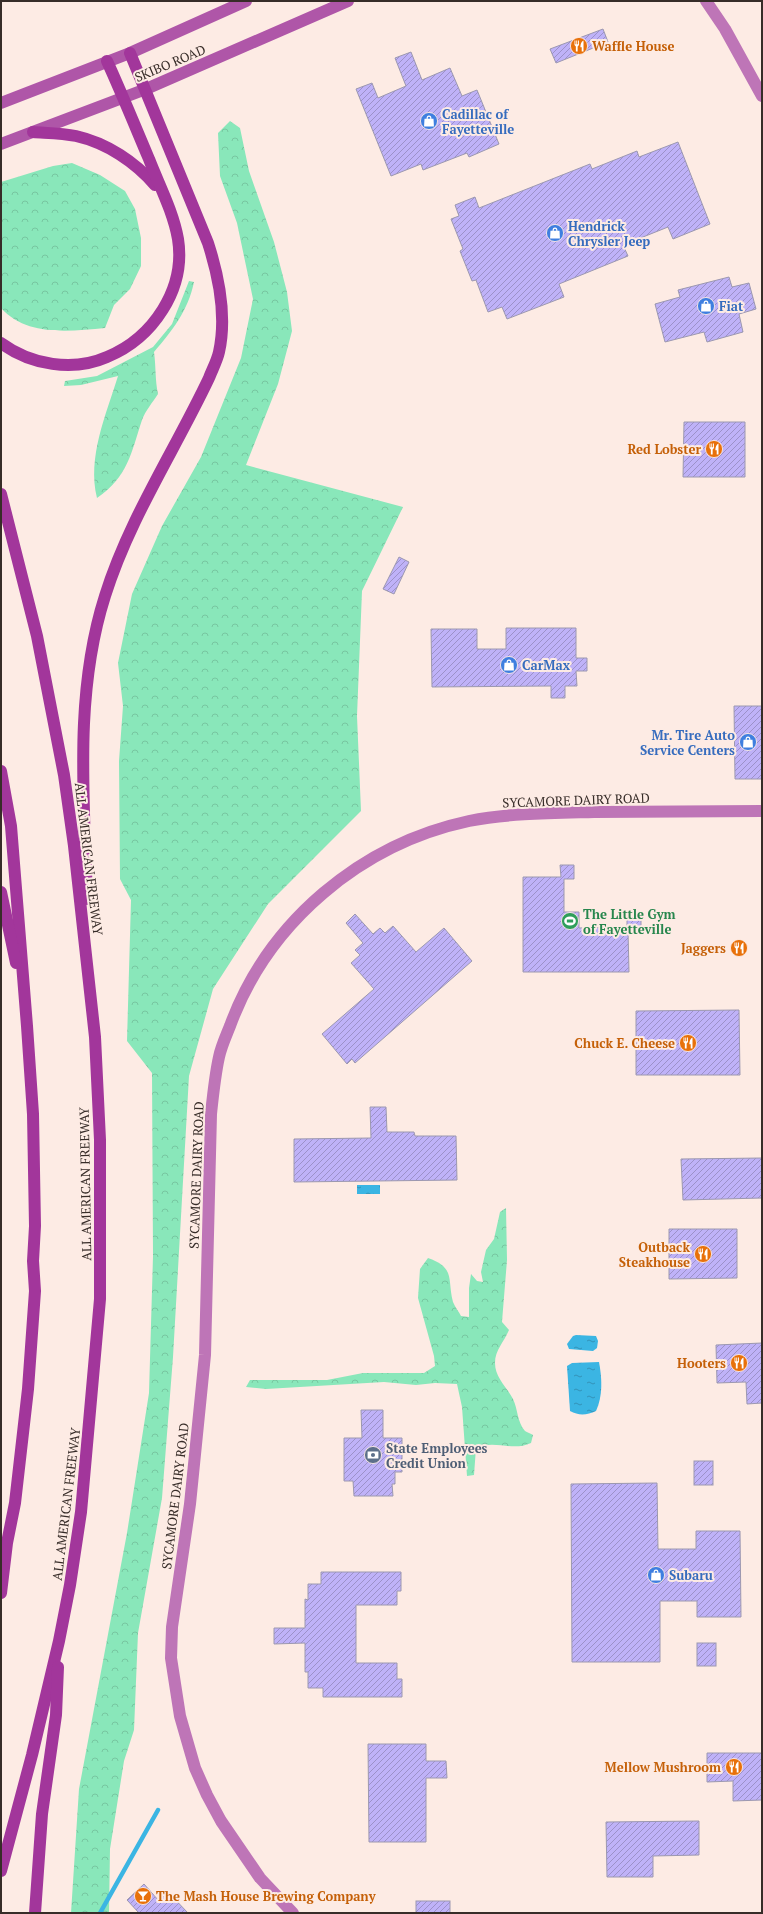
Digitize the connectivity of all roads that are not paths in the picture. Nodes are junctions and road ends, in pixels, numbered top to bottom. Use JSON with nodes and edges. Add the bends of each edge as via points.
{"nodes":[{"id":1,"x":246,"y":1,"type":"edge"},
{"id":2,"x":348,"y":1,"type":"edge"},
{"id":3,"x":706,"y":1,"type":"edge"},
{"id":4,"x":130,"y":53,"type":"junction"},
{"id":5,"x":107,"y":61,"type":"junction"},
{"id":6,"x":146,"y":89,"type":"junction"},
{"id":7,"x":762,"y":96,"type":"edge"},
{"id":8,"x":123,"y":97,"type":"junction"},
{"id":9,"x":1,"y":103,"type":"edge"},
{"id":10,"x":33,"y":132,"type":"junction"},
{"id":11,"x":1,"y":144,"type":"edge"},
{"id":12,"x":165,"y":199,"type":"junction"},
{"id":13,"x":1,"y":343,"type":"edge"},
{"id":14,"x":1,"y":494,"type":"edge"},
{"id":15,"x":1,"y":771,"type":"edge"},
{"id":16,"x":762,"y":811,"type":"edge"},
{"id":17,"x":1,"y":892,"type":"edge"},
{"id":18,"x":90,"y":984,"type":"junction"},
{"id":19,"x":27,"y":1026,"type":"junction"},
{"id":20,"x":5,"y":1563,"type":"junction"},
{"id":21,"x":1,"y":1576,"type":"edge"},
{"id":22,"x":1,"y":1593,"type":"edge"},
{"id":23,"x":59,"y":1641,"type":"junction"},
{"id":24,"x":1,"y":1871,"type":"edge"},
{"id":25,"x":35,"y":1913,"type":"edge"},
{"id":26,"x":293,"y":1913,"type":"edge"}],
"edges":[{"from":1,"to":4,"type":"main road","name":"SKIBO ROAD"},
{"from":2,"to":6,"type":"main road","name":"SKIBO ROAD"},
{"from":3,"to":7,"type":"street"},
{"from":4,"to":5,"type":"main road","name":"SKIBO ROAD"},
{"from":4,"to":6,"type":"highway"},
{"from":5,"to":8,"type":"highway"},
{"from":5,"to":9,"type":"main road","name":"SKIBO ROAD"},
{"from":6,"to":8,"type":"main road","name":"SKIBO ROAD"},
{"from":6,"to":18,"type":"highway","via":[[212,257],[222,305],[222,329],[219,352],[209,378],[130,532],[105,596],[91,657],[84,728]]},
{"from":8,"to":10,"type":"main road","name":"SKIBO ROAD"},
{"from":8,"to":12,"type":"highway"},
{"from":10,"to":11,"type":"main road","name":"SKIBO ROAD"},
{"from":10,"to":12,"type":"highway","via":[[75,136],[98,143],[144,172]]},
{"from":12,"to":13,"type":"highway","via":[[178,239],[177,273],[162,312],[134,343],[104,359],[62,365],[28,358]]},
{"from":14,"to":18,"type":"highway","name":"ALL AMERICAN FREEWAY","via":[[37,636],[64,775]]},
{"from":15,"to":19,"type":"highway","via":[[11,826]]},
{"from":16,"to":26,"type":"street","name":"SYCAMORE DAIRY ROAD","via":[[529,814],[469,821],[418,836],[373,857],[351,871],[294,920],[262,961],[237,1006],[219,1056],[214,1083],[205,1355],[190,1504],[172,1627],[171,1658],[181,1722],[195,1768],[207,1795],[221,1821],[260,1878]]},
{"from":17,"to":19,"type":"highway"},
{"from":18,"to":23,"type":"highway","name":"ALL AMERICAN FREEWAY","via":[[100,1140],[100,1299],[81,1512]]},
{"from":19,"to":20,"type":"highway","via":[[33,1114],[34,1313],[22,1445]]},
{"from":20,"to":21,"type":"highway"},
{"from":20,"to":22,"type":"highway"},
{"from":23,"to":24,"type":"highway","name":"ALL AMERICAN FREEWAY"},
{"from":23,"to":25,"type":"highway","via":[[56,1715],[42,1814]]}]}
